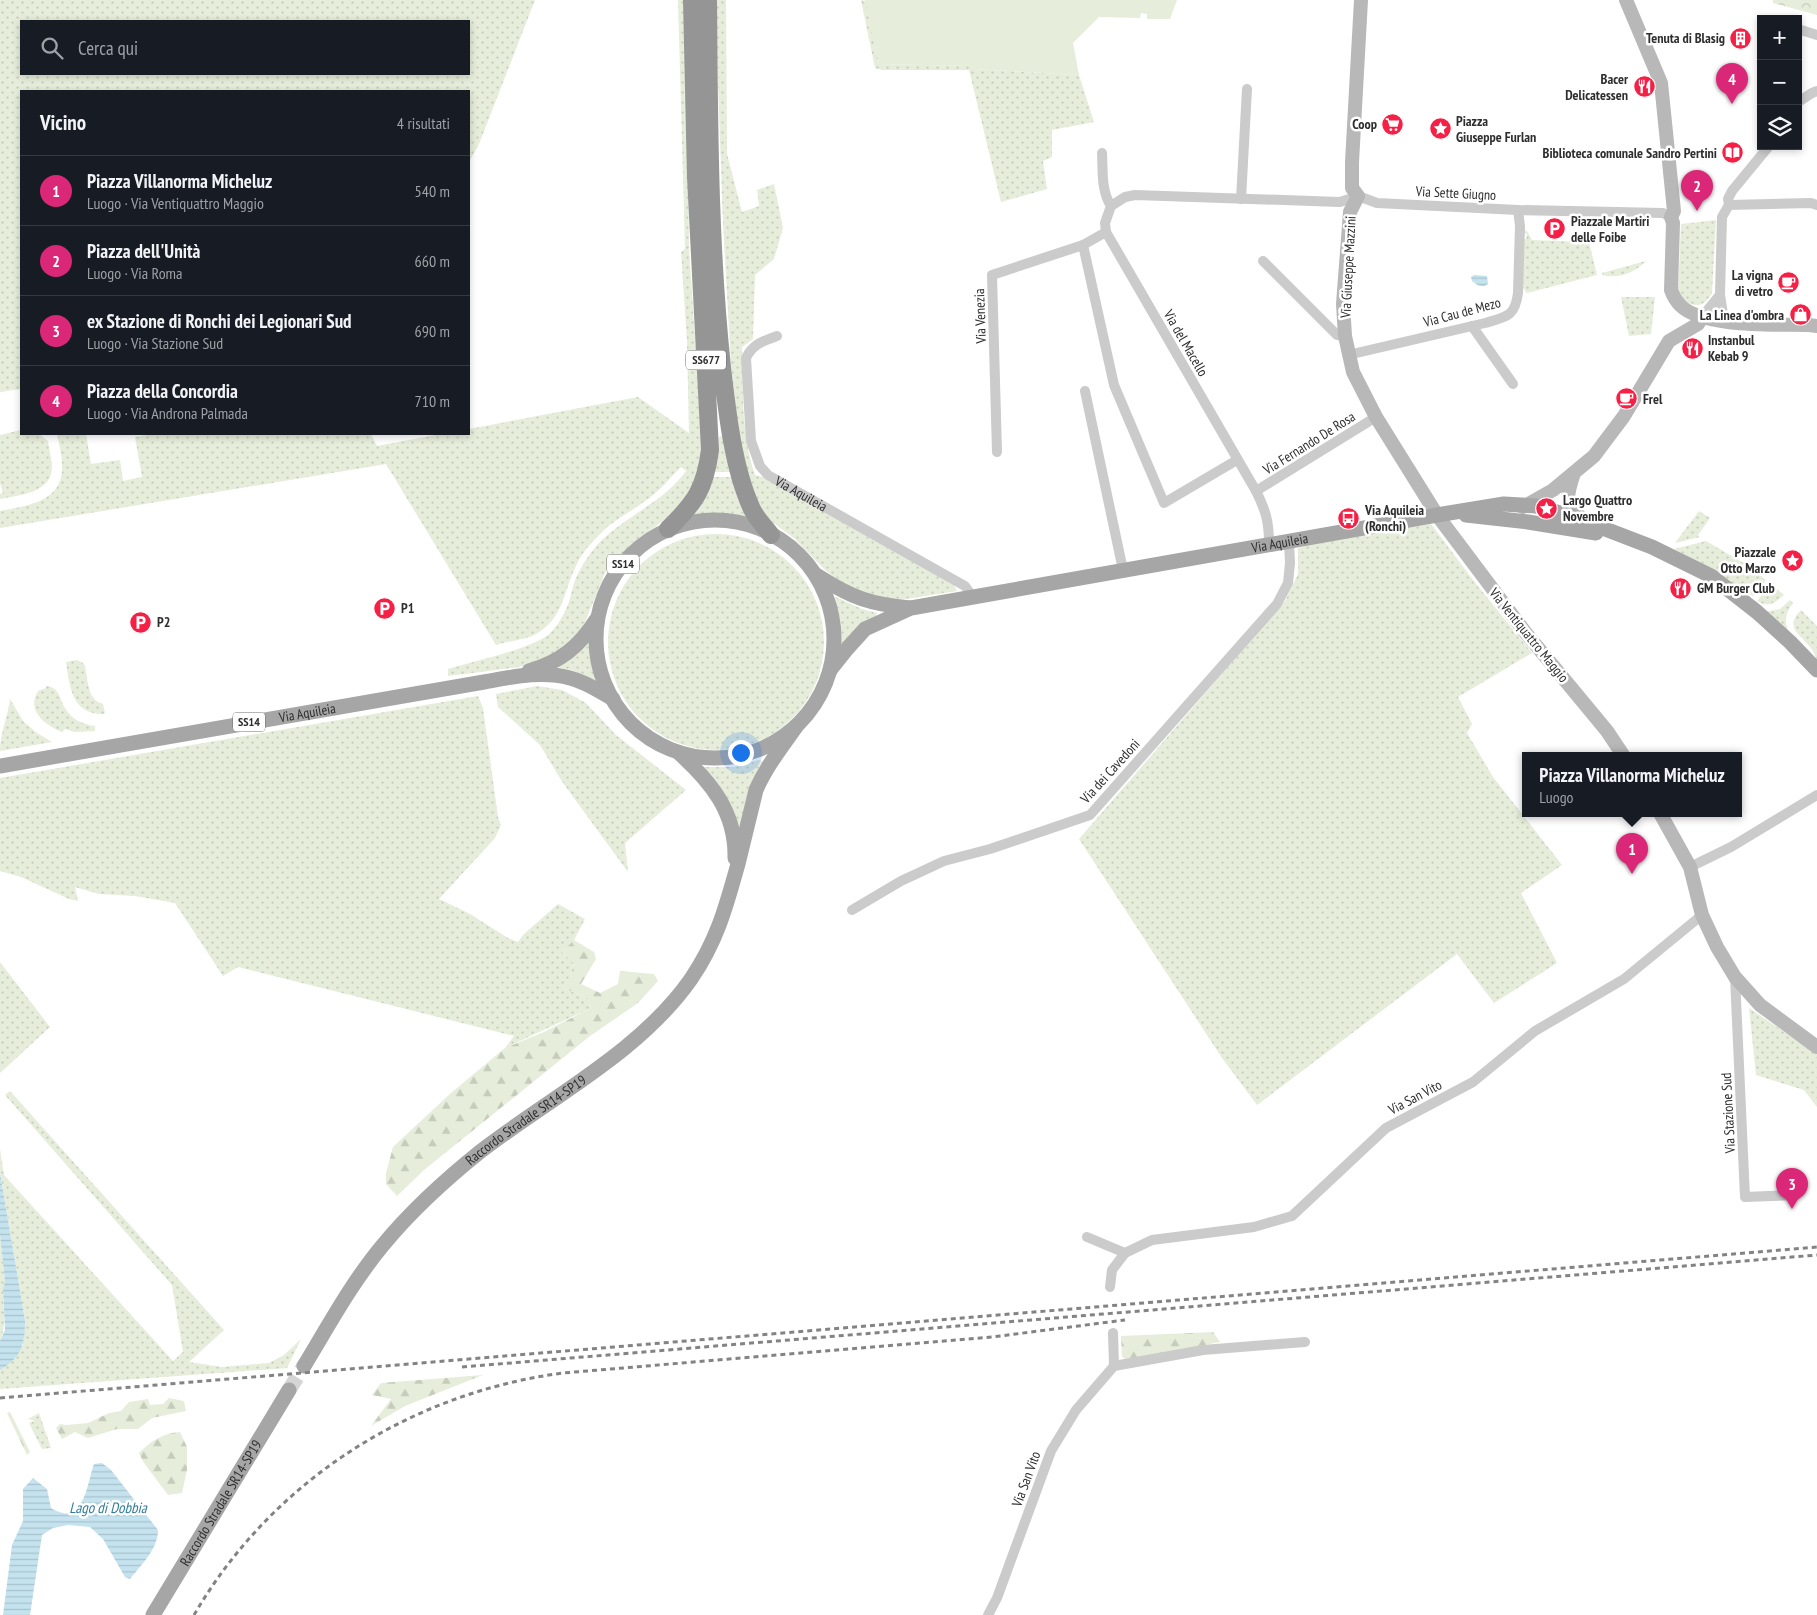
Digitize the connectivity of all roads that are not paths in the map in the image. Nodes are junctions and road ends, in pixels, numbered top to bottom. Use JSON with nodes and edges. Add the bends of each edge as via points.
{"nodes":[{"id":1,"x":692,"y":0,"type":"edge"},
{"id":2,"x":708,"y":0,"type":"edge"},
{"id":3,"x":1361,"y":0,"type":"edge"},
{"id":4,"x":1626,"y":0,"type":"edge"},
{"id":5,"x":1802,"y":30,"type":"edge"},
{"id":6,"x":1817,"y":35,"type":"edge"},
{"id":7,"x":1247,"y":88,"type":"dead end"},
{"id":8,"x":1817,"y":91,"type":"edge"},
{"id":9,"x":1802,"y":99,"type":"edge"},
{"id":10,"x":1766,"y":150,"type":"edge"},
{"id":11,"x":1102,"y":153,"type":"dead end"},
{"id":12,"x":1358,"y":196,"type":"junction"},
{"id":13,"x":1242,"y":199,"type":"junction"},
{"id":14,"x":1729,"y":205,"type":"junction"},
{"id":15,"x":1817,"y":205,"type":"edge"},
{"id":16,"x":1111,"y":206,"type":"junction"},
{"id":17,"x":1518,"y":210,"type":"junction"},
{"id":18,"x":1671,"y":217,"type":"junction"},
{"id":19,"x":1106,"y":232,"type":"junction"},
{"id":20,"x":1083,"y":245,"type":"junction"},
{"id":21,"x":1263,"y":261,"type":"dead end"},
{"id":22,"x":1720,"y":295,"type":"junction"},
{"id":23,"x":1702,"y":317,"type":"junction"},
{"id":24,"x":1721,"y":322,"type":"junction"},
{"id":25,"x":1472,"y":326,"type":"junction"},
{"id":26,"x":1817,"y":326,"type":"edge"},
{"id":27,"x":777,"y":336,"type":"dead end"},
{"id":28,"x":1345,"y":336,"type":"junction"},
{"id":29,"x":1348,"y":355,"type":"junction"},
{"id":30,"x":1513,"y":384,"type":"dead end"},
{"id":31,"x":1085,"y":391,"type":"dead end"},
{"id":32,"x":1376,"y":417,"type":"junction"},
{"id":33,"x":997,"y":452,"type":"dead end"},
{"id":34,"x":1238,"y":460,"type":"junction"},
{"id":35,"x":1574,"y":472,"type":"junction"},
{"id":36,"x":1256,"y":491,"type":"junction"},
{"id":37,"x":1528,"y":505,"type":"junction"},
{"id":38,"x":1436,"y":514,"type":"junction"},
{"id":39,"x":1470,"y":515,"type":"junction"},
{"id":40,"x":1583,"y":520,"type":"junction"},
{"id":41,"x":668,"y":529,"type":"junction"},
{"id":42,"x":771,"y":534,"type":"junction"},
{"id":43,"x":1289,"y":541,"type":"junction"},
{"id":44,"x":1270,"y":544,"type":"junction"},
{"id":45,"x":1655,"y":549,"type":"junction"},
{"id":46,"x":1123,"y":570,"type":"junction"},
{"id":47,"x":816,"y":576,"type":"junction"},
{"id":48,"x":972,"y":596,"type":"junction"},
{"id":49,"x":911,"y":608,"type":"junction"},
{"id":50,"x":599,"y":615,"type":"junction"},
{"id":51,"x":830,"y":670,"type":"junction"},
{"id":52,"x":1817,"y":670,"type":"edge"},
{"id":53,"x":499,"y":679,"type":"junction"},
{"id":54,"x":612,"y":699,"type":"junction"},
{"id":55,"x":796,"y":727,"type":"junction"},
{"id":56,"x":1621,"y":752,"type":"edge"},
{"id":57,"x":679,"y":753,"type":"junction"},
{"id":58,"x":0,"y":766,"type":"edge"},
{"id":59,"x":1817,"y":795,"type":"edge"},
{"id":60,"x":1662,"y":817,"type":"edge"},
{"id":61,"x":1690,"y":867,"type":"junction"},
{"id":62,"x":735,"y":873,"type":"junction"},
{"id":63,"x":852,"y":910,"type":"dead end"},
{"id":64,"x":1702,"y":916,"type":"junction"},
{"id":65,"x":1735,"y":977,"type":"junction"},
{"id":66,"x":1817,"y":1047,"type":"edge"},
{"id":67,"x":1796,"y":1195,"type":"dead end"},
{"id":68,"x":1087,"y":1238,"type":"dead end"},
{"id":69,"x":1125,"y":1253,"type":"junction"},
{"id":70,"x":1110,"y":1287,"type":"dead end"},
{"id":71,"x":1113,"y":1333,"type":"dead end"},
{"id":72,"x":1305,"y":1342,"type":"dead end"},
{"id":73,"x":304,"y":1366,"type":"tunnel mouth"},
{"id":74,"x":1114,"y":1366,"type":"junction"},
{"id":75,"x":289,"y":1390,"type":"tunnel mouth"},
{"id":76,"x":152,"y":1615,"type":"edge"},
{"id":77,"x":988,"y":1615,"type":"edge"}],
"edges":[{"from":1,"to":41,"type":"highway","number":"SS677","via":[[696,177],[710,450],[707,474],[698,494]]},
{"from":2,"to":42,"type":"highway","number":"SS677","via":[[714,248],[725,392],[742,486],[751,510]]},
{"from":3,"to":12,"type":"street","name":"Via Giuseppe Mazzini","via":[[1352,162],[1352,188]]},
{"from":4,"to":18,"type":"street","via":[[1661,83],[1674,211]]},
{"from":5,"to":6,"type":"street"},
{"from":7,"to":13,"type":"street"},
{"from":8,"to":9,"type":"street"},
{"from":10,"to":14,"type":"street","via":[[1732,190]]},
{"from":11,"to":16,"type":"street","via":[[1104,189]]},
{"from":12,"to":13,"type":"street","name":"Via Sette Giugno","via":[[1340,202]]},
{"from":12,"to":17,"type":"street","name":"Via Sette Giugno","via":[[1377,202]]},
{"from":12,"to":28,"type":"street","name":"Via Giuseppe Mazzini","via":[[1350,212],[1343,304]]},
{"from":13,"to":16,"type":"street","name":"Via Sette Giugno","via":[[1134,195]]},
{"from":14,"to":15,"type":"street"},
{"from":14,"to":22,"type":"street","via":[[1722,217]]},
{"from":16,"to":19,"type":"street"},
{"from":17,"to":18,"type":"street","name":"Via Sette Giugno","via":[[1663,213]]},
{"from":17,"to":25,"type":"street","name":"Via Cau de Mezo","via":[[1518,293],[1515,308],[1502,318]]},
{"from":18,"to":23,"type":"street","via":[[1671,290],[1681,306]]},
{"from":19,"to":20,"type":"street","name":"Via Venezia"},
{"from":19,"to":34,"type":"street","name":"Via del Macello"},
{"from":20,"to":33,"type":"street","name":"Via Venezia","via":[[992,275]]},
{"from":20,"to":34,"type":"street","via":[[1114,385],[1164,503]]},
{"from":21,"to":28,"type":"street","via":[[1337,335]]},
{"from":22,"to":23,"type":"street"},
{"from":22,"to":24,"type":"street"},
{"from":23,"to":24,"type":"street"},
{"from":23,"to":35,"type":"street","via":[[1698,324],[1669,341],[1624,416],[1594,456]]},
{"from":24,"to":26,"type":"street"},
{"from":25,"to":29,"type":"street","name":"Via Cau de Mezo"},
{"from":25,"to":30,"type":"street"},
{"from":27,"to":48,"type":"street","name":"Via Aquileia","via":[[760,342],[746,358],[751,441],[760,466],[768,475],[965,586]]},
{"from":28,"to":29,"type":"street","name":"Via Giuseppe Mazzini"},
{"from":29,"to":32,"type":"street","name":"Via Giuseppe Mazzini"},
{"from":31,"to":46,"type":"street"},
{"from":32,"to":36,"type":"street","name":"Via Fernando De Rosa"},
{"from":32,"to":38,"type":"street","name":"Via Giuseppe Mazzini"},
{"from":34,"to":36,"type":"street","name":"Via del Macello"},
{"from":35,"to":37,"type":"street"},
{"from":35,"to":40,"type":"street","via":[[1568,500]]},
{"from":36,"to":44,"type":"street","name":"Via del Macello","via":[[1266,512]]},
{"from":37,"to":38,"type":"main road","via":[[1504,504]]},
{"from":37,"to":39,"type":"street","via":[[1517,510]]},
{"from":37,"to":40,"type":"main road"},
{"from":38,"to":39,"type":"main road"},
{"from":38,"to":43,"type":"main road","name":"Via Aquileia"},
{"from":38,"to":56,"type":"street","name":"Via Ventiquattro Maggio"},
{"from":39,"to":45,"type":"main road","via":[[1583,530]]},
{"from":40,"to":45,"type":"main road"},
{"from":41,"to":42,"type":"main road","number":"SS14","via":[[714,520],[737,522]]},
{"from":41,"to":50,"type":"main road","number":"SS14","via":[[631,555],[604,595]]},
{"from":42,"to":47,"type":"main road","number":"SS14","via":[[802,557]]},
{"from":43,"to":44,"type":"main road","name":"Via Aquileia"},
{"from":43,"to":63,"type":"street","name":"Via dei Cavedoni","via":[[1288,583],[1277,604],[1090,815],[944,861],[901,880]]},
{"from":44,"to":46,"type":"main road","name":"Via Aquileia"},
{"from":45,"to":52,"type":"main road","via":[[1711,576],[1757,612]]},
{"from":46,"to":48,"type":"main road","name":"Via Aquileia"},
{"from":47,"to":49,"type":"main road","name":"Via Aquileia","number":"SS14","via":[[854,597],[880,605]]},
{"from":47,"to":51,"type":"main road","number":"SS14","via":[[827,596],[833,619],[835,640]]},
{"from":48,"to":49,"type":"main road","name":"Via Aquileia","number":"SS14"},
{"from":49,"to":51,"type":"main road","name":"Via Aquileia","number":"SS14","via":[[866,630]]},
{"from":50,"to":53,"type":"main road","name":"Via Aquileia","number":"SS14","via":[[572,650],[539,668]]},
{"from":50,"to":54,"type":"main road","number":"SS14","via":[[597,652]]},
{"from":51,"to":55,"type":"main road","number":"SS14","via":[[819,697]]},
{"from":53,"to":54,"type":"main road","name":"Via Aquileia","number":"SS14","via":[[544,674],[570,678]]},
{"from":53,"to":58,"type":"main road","name":"Via Aquileia","number":"SS14"},
{"from":54,"to":57,"type":"main road","number":"SS14","via":[[641,732]]},
{"from":55,"to":57,"type":"main road","number":"SS14","via":[[775,742],[733,757]]},
{"from":55,"to":62,"type":"main road","name":"Raccordo Stradale SR14-SP19","via":[[770,762],[756,790]]},
{"from":57,"to":62,"type":"main road","name":"Raccordo Stradale SR14-SP19","via":[[716,792],[727,814],[735,850]]},
{"from":59,"to":61,"type":"street","via":[[1731,847]]},
{"from":60,"to":61,"type":"street"},
{"from":61,"to":64,"type":"street"},
{"from":62,"to":73,"type":"main road","name":"Raccordo Stradale SR14-SP19","via":[[714,938],[691,979],[654,1023],[481,1152],[431,1195],[383,1245],[354,1284]]},
{"from":64,"to":65,"type":"street"},
{"from":64,"to":69,"type":"street","name":"Via San Vito","via":[[1624,979],[1535,1030],[1474,1082],[1386,1128],[1292,1216],[1254,1228],[1152,1240]]},
{"from":65,"to":66,"type":"street","via":[[1760,1005]]},
{"from":65,"to":67,"type":"street","name":"Via Stazione Sud","via":[[1745,1197]]},
{"from":68,"to":69,"type":"street"},
{"from":69,"to":70,"type":"street","via":[[1112,1270]]},
{"from":71,"to":74,"type":"street"},
{"from":72,"to":74,"type":"street","via":[[1203,1350]]},
{"from":74,"to":77,"type":"street","name":"Via San Vito","via":[[1076,1410],[1051,1451]]},
{"from":75,"to":76,"type":"main road","name":"Raccordo Stradale SR14-SP19"}]}
